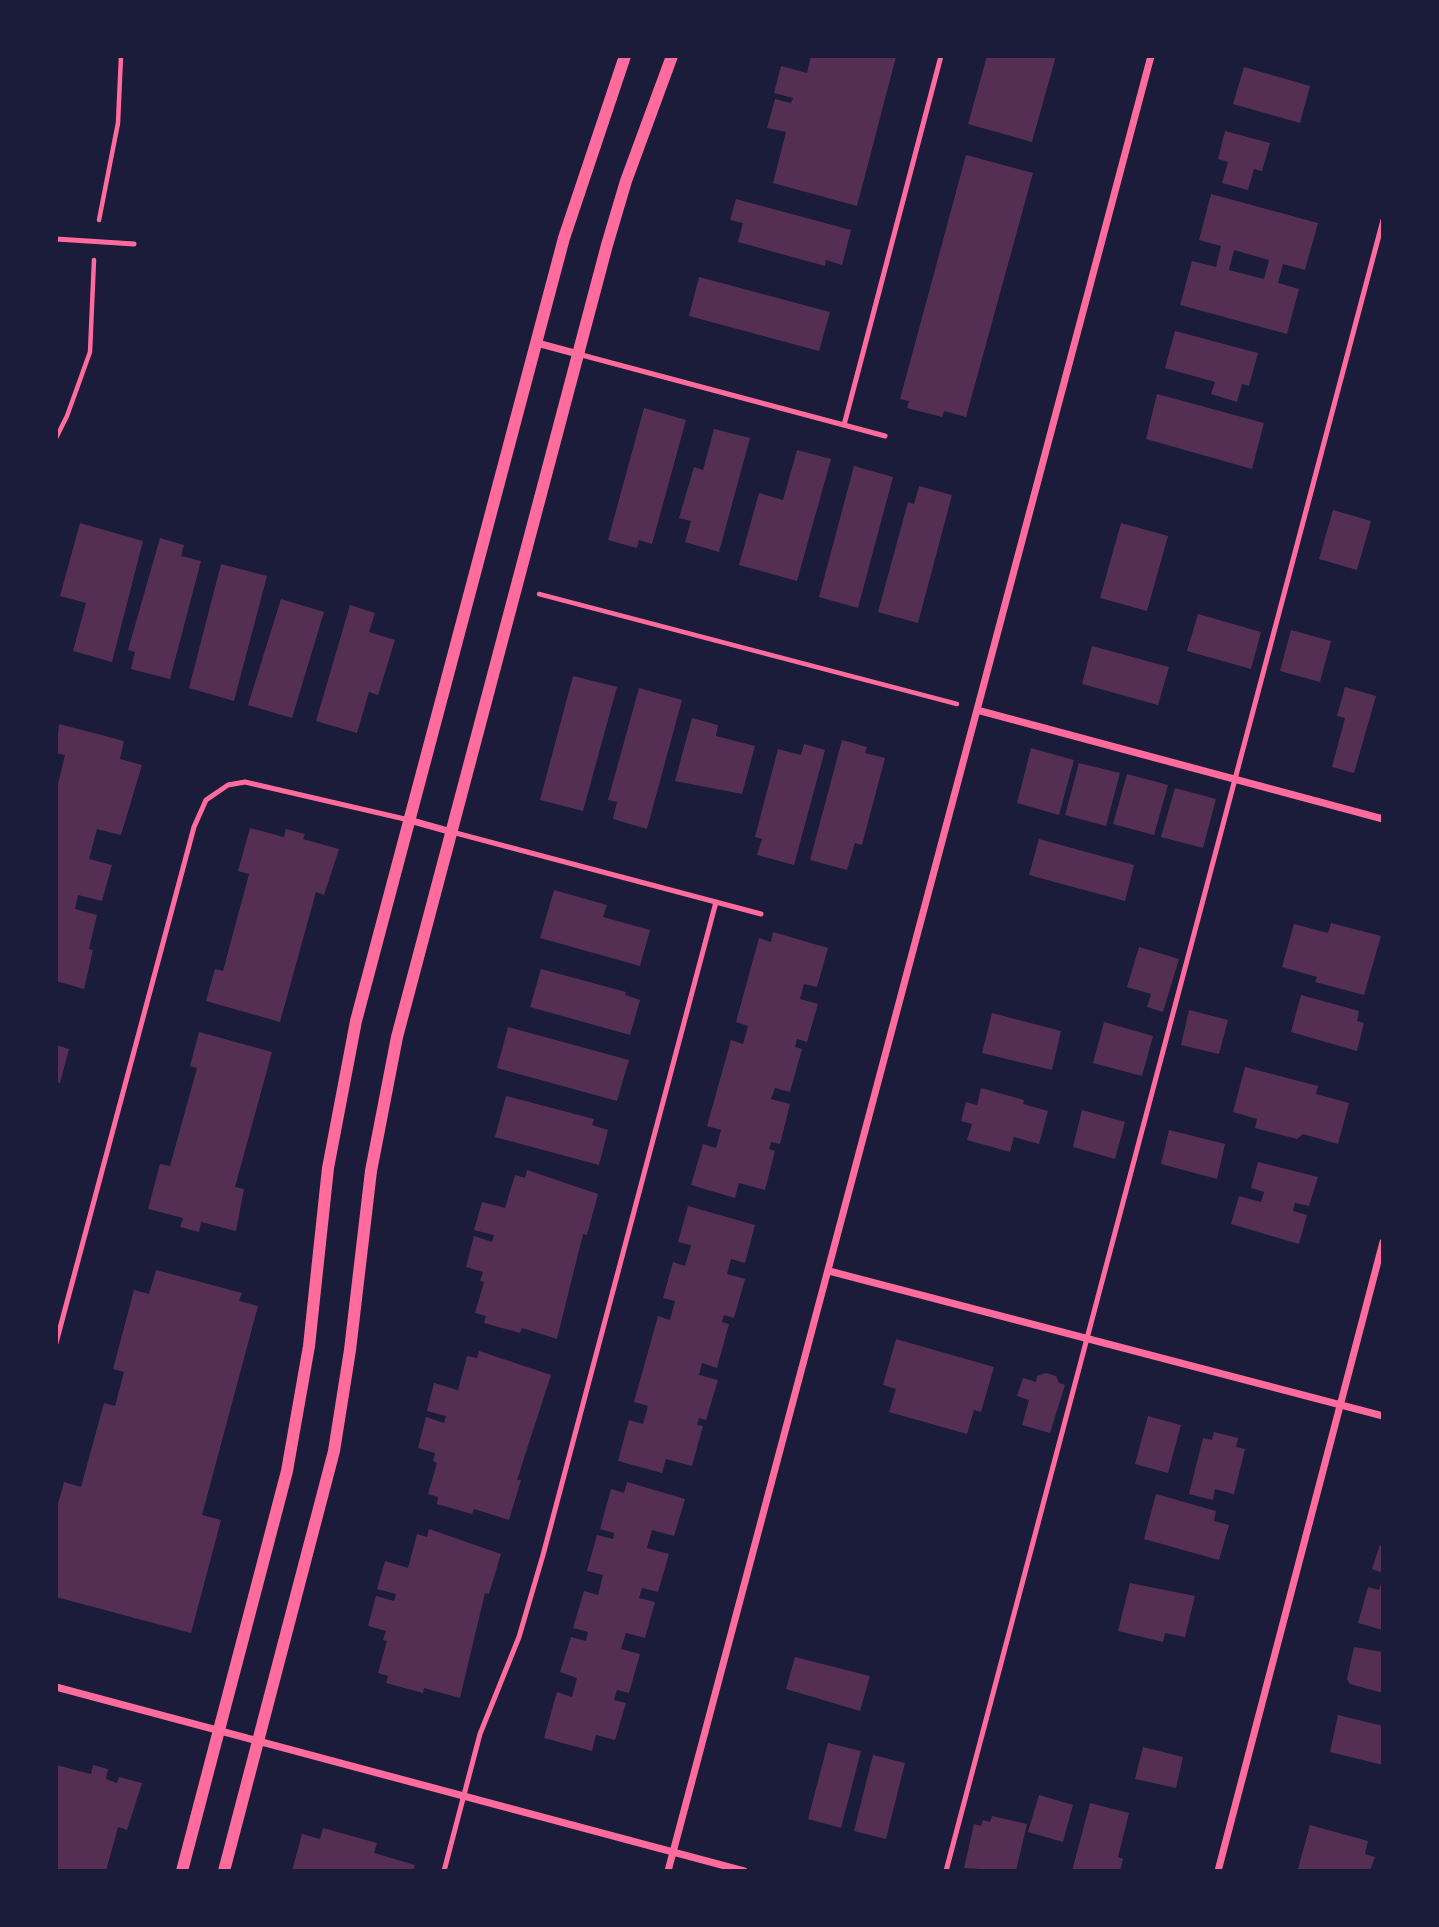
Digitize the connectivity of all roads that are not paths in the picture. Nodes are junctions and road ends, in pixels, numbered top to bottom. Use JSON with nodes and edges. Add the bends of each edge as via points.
{"nodes":[{"id":1,"x":625,"y":56,"type":"edge"},
{"id":2,"x":672,"y":56,"type":"edge"},
{"id":3,"x":941,"y":56,"type":"edge"},
{"id":4,"x":1152,"y":56,"type":"edge"},
{"id":5,"x":1383,"y":220,"type":"edge"},
{"id":6,"x":56,"y":239,"type":"edge"},
{"id":7,"x":134,"y":244,"type":"dead end"},
{"id":8,"x":537,"y":343,"type":"junction"},
{"id":9,"x":578,"y":354,"type":"junction"},
{"id":10,"x":844,"y":425,"type":"junction"},
{"id":11,"x":885,"y":436,"type":"dead end"},
{"id":12,"x":977,"y":710,"type":"junction"},
{"id":13,"x":1235,"y":780,"type":"junction"},
{"id":14,"x":1383,"y":819,"type":"edge"},
{"id":15,"x":409,"y":820,"type":"junction"},
{"id":16,"x":452,"y":832,"type":"junction"},
{"id":17,"x":716,"y":902,"type":"junction"},
{"id":18,"x":761,"y":914,"type":"dead end"},
{"id":19,"x":1383,"y":1242,"type":"edge"},
{"id":20,"x":829,"y":1271,"type":"junction"},
{"id":21,"x":1085,"y":1339,"type":"junction"},
{"id":22,"x":56,"y":1343,"type":"edge"},
{"id":23,"x":1341,"y":1405,"type":"junction"},
{"id":24,"x":1383,"y":1416,"type":"edge"},
{"id":25,"x":56,"y":1688,"type":"edge"},
{"id":26,"x":219,"y":1732,"type":"junction"},
{"id":27,"x":259,"y":1742,"type":"junction"},
{"id":28,"x":464,"y":1796,"type":"junction"},
{"id":29,"x":673,"y":1852,"type":"junction"},
{"id":30,"x":182,"y":1871,"type":"edge"},
{"id":31,"x":224,"y":1871,"type":"edge"},
{"id":32,"x":444,"y":1871,"type":"edge"},
{"id":33,"x":668,"y":1871,"type":"edge"},
{"id":34,"x":744,"y":1871,"type":"edge"},
{"id":35,"x":946,"y":1871,"type":"edge"},
{"id":36,"x":1218,"y":1871,"type":"edge"}],
"edges":[{"from":1,"to":8,"type":"street","via":[[583,173]]},
{"from":2,"to":9,"type":"street","via":[[626,181]]},
{"from":3,"to":10,"type":"lane"},
{"from":4,"to":12,"type":"street"},
{"from":5,"to":13,"type":"lane"},
{"from":6,"to":7,"type":"lane"},
{"from":8,"to":9,"type":"street"},
{"from":8,"to":15,"type":"street"},
{"from":9,"to":10,"type":"lane"},
{"from":9,"to":16,"type":"street"},
{"from":10,"to":11,"type":"lane"},
{"from":12,"to":13,"type":"street"},
{"from":12,"to":20,"type":"street"},
{"from":13,"to":14,"type":"street"},
{"from":13,"to":21,"type":"lane"},
{"from":15,"to":16,"type":"street"},
{"from":15,"to":22,"type":"lane","via":[[245,782],[228,785],[206,800],[194,827]]},
{"from":15,"to":26,"type":"street","via":[[342,1089],[328,1168],[309,1346],[286,1471]]},
{"from":16,"to":17,"type":"lane"},
{"from":16,"to":27,"type":"street","via":[[382,1107],[334,1451]]},
{"from":17,"to":18,"type":"lane"},
{"from":17,"to":28,"type":"lane","via":[[540,1567],[514,1652],[480,1734]]},
{"from":19,"to":23,"type":"street"},
{"from":20,"to":21,"type":"street"},
{"from":20,"to":29,"type":"street"},
{"from":21,"to":23,"type":"street"},
{"from":21,"to":35,"type":"lane"},
{"from":23,"to":24,"type":"street"},
{"from":23,"to":36,"type":"street"},
{"from":25,"to":26,"type":"street"},
{"from":26,"to":27,"type":"street"},
{"from":26,"to":30,"type":"street"},
{"from":27,"to":28,"type":"street"},
{"from":27,"to":31,"type":"street"},
{"from":28,"to":29,"type":"street"},
{"from":28,"to":32,"type":"lane"},
{"from":29,"to":33,"type":"street"},
{"from":29,"to":34,"type":"street"}]}
